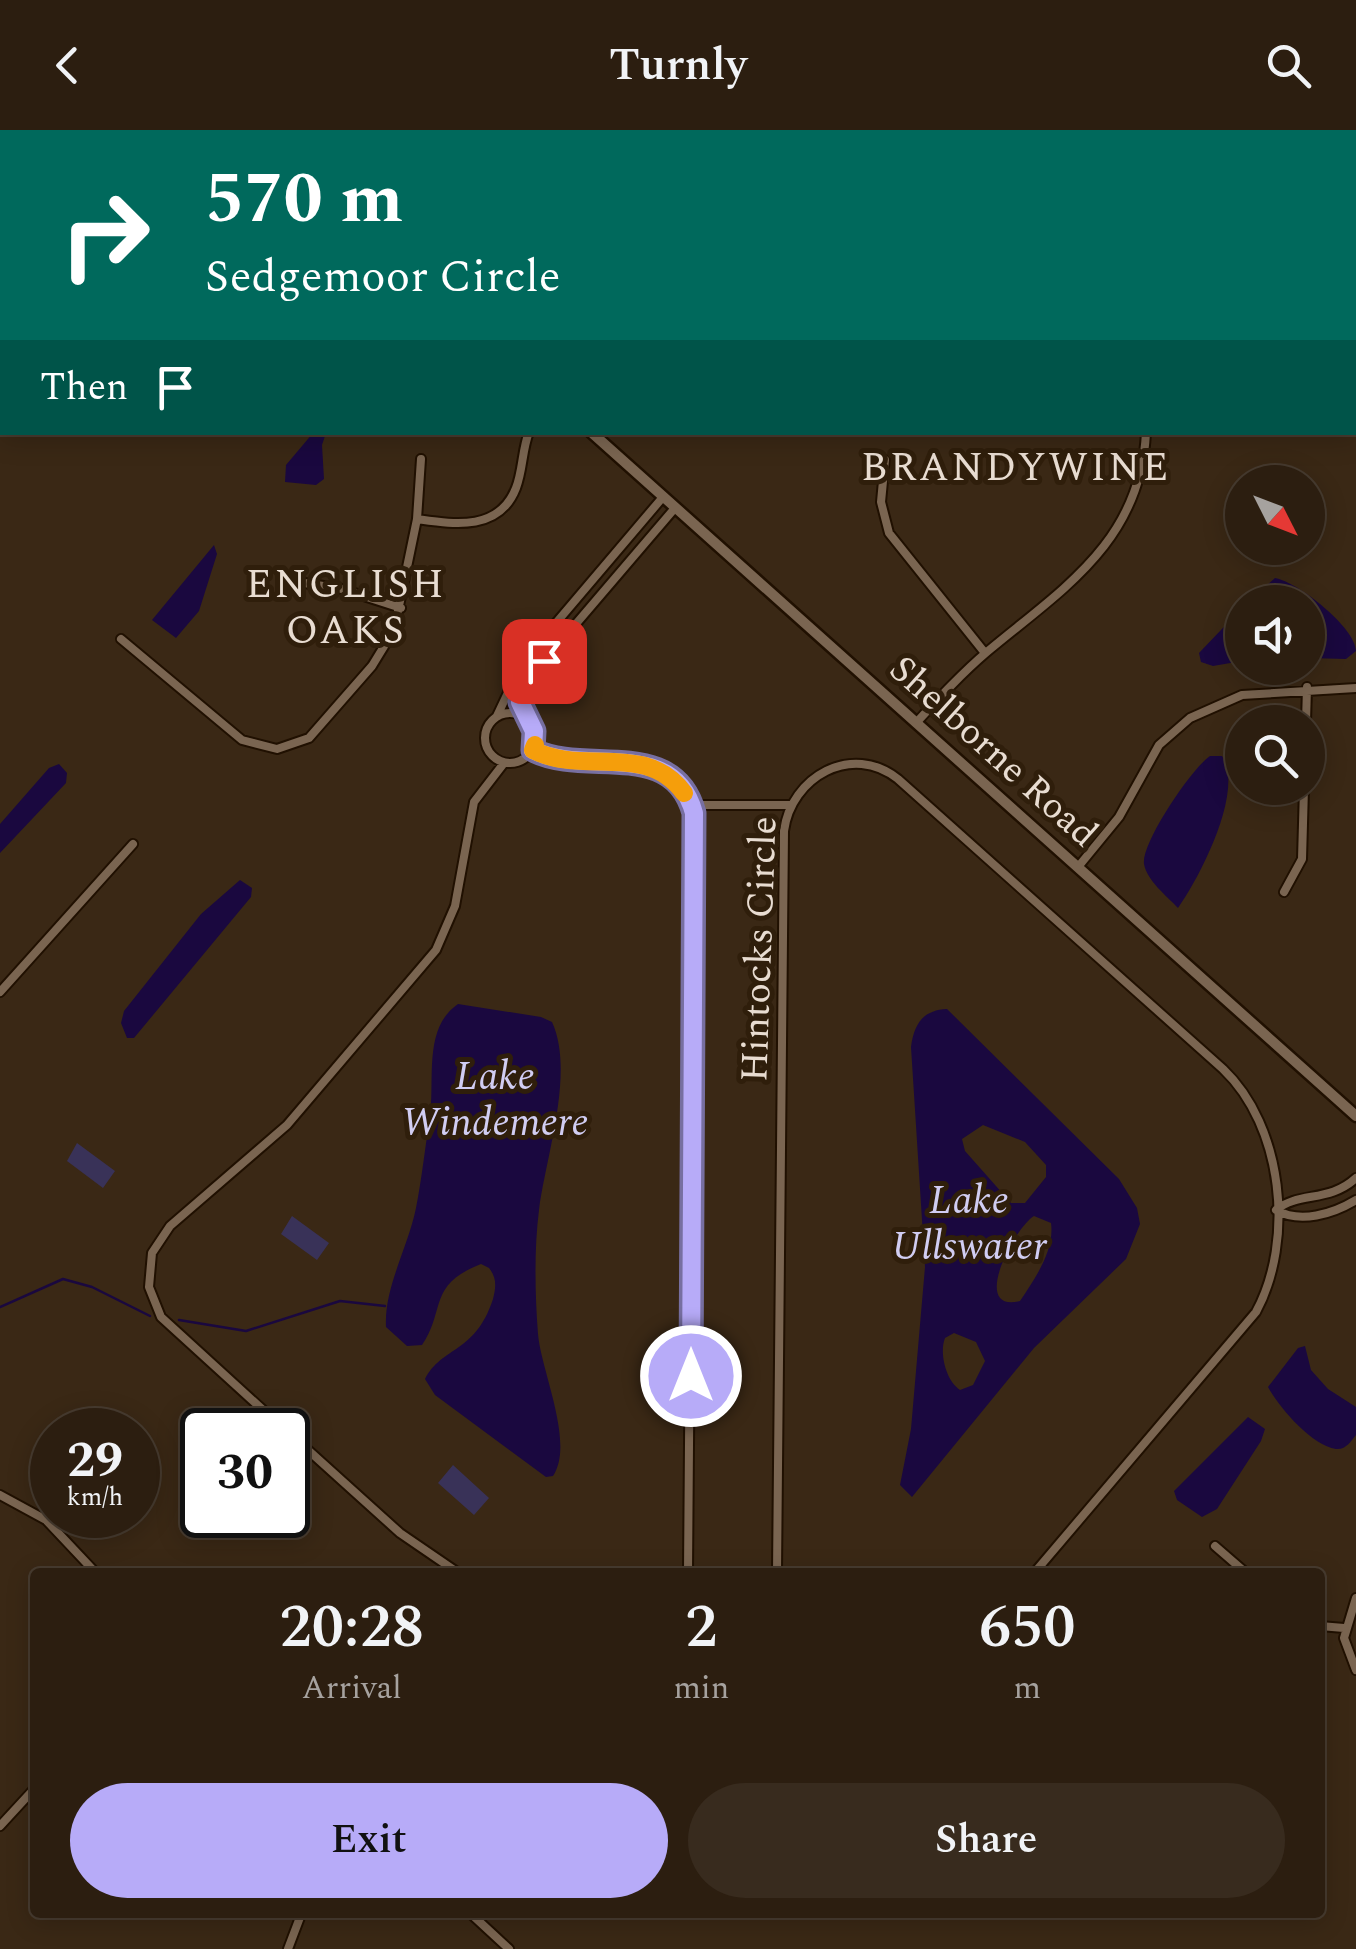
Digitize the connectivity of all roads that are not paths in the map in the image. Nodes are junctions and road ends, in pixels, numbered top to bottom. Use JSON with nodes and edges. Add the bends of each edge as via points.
{"nodes":[{"id":1,"x":528,"y":435,"type":"edge"},
{"id":2,"x":594,"y":435,"type":"edge"},
{"id":3,"x":1145,"y":435,"type":"edge"},
{"id":4,"x":421,"y":459,"type":"dead end"},
{"id":5,"x":885,"y":460,"type":"dead end"},
{"id":6,"x":664,"y":497,"type":"junction"},
{"id":7,"x":676,"y":508,"type":"junction"},
{"id":8,"x":417,"y":519,"type":"junction"},
{"id":9,"x":292,"y":581,"type":"dead end"},
{"id":10,"x":401,"y":608,"type":"junction"},
{"id":11,"x":122,"y":639,"type":"dead end"},
{"id":12,"x":986,"y":653,"type":"junction"},
{"id":13,"x":1307,"y":688,"type":"junction"},
{"id":14,"x":1356,"y":688,"type":"edge"},
{"id":15,"x":1306,"y":705,"type":"edge"},
{"id":16,"x":497,"y":716,"type":"junction"},
{"id":17,"x":528,"y":720,"type":"junction"},
{"id":18,"x":916,"y":723,"type":"junction"},
{"id":19,"x":533,"y":750,"type":"junction"},
{"id":20,"x":504,"y":763,"type":"junction"},
{"id":21,"x":790,"y":805,"type":"junction"},
{"id":22,"x":1304,"y":805,"type":"edge"},
{"id":23,"x":692,"y":806,"type":"junction"},
{"id":24,"x":133,"y":844,"type":"dead end"},
{"id":25,"x":1078,"y":867,"type":"junction"},
{"id":26,"x":1284,"y":892,"type":"dead end"},
{"id":27,"x":0,"y":992,"type":"edge"},
{"id":28,"x":1356,"y":1116,"type":"edge"},
{"id":29,"x":1356,"y":1178,"type":"edge"},
{"id":30,"x":1356,"y":1200,"type":"edge"},
{"id":31,"x":1276,"y":1210,"type":"junction"},
{"id":32,"x":261,"y":1408,"type":"edge"},
{"id":33,"x":310,"y":1452,"type":"edge"},
{"id":34,"x":0,"y":1495,"type":"edge"},
{"id":35,"x":1215,"y":1546,"type":"dead end"},
{"id":36,"x":90,"y":1568,"type":"edge"},
{"id":37,"x":451,"y":1568,"type":"edge"},
{"id":38,"x":688,"y":1568,"type":"edge"},
{"id":39,"x":776,"y":1568,"type":"edge"},
{"id":40,"x":1037,"y":1568,"type":"edge"},
{"id":41,"x":1240,"y":1568,"type":"edge"},
{"id":42,"x":1356,"y":1598,"type":"edge"},
{"id":43,"x":1325,"y":1626,"type":"edge"},
{"id":44,"x":1344,"y":1628,"type":"junction"},
{"id":45,"x":1356,"y":1670,"type":"edge"},
{"id":46,"x":30,"y":1793,"type":"edge"},
{"id":47,"x":0,"y":1826,"type":"edge"},
{"id":48,"x":300,"y":1918,"type":"edge"},
{"id":49,"x":475,"y":1918,"type":"edge"},
{"id":50,"x":288,"y":1949,"type":"edge"},
{"id":51,"x":508,"y":1949,"type":"edge"}],
"edges":[{"from":1,"to":8,"type":"street","via":[[515,491],[499,511],[467,524]]},
{"from":2,"to":6,"type":"street","name":"Shelborne Road"},
{"from":3,"to":12,"type":"street","via":[[1133,489],[1096,558],[1058,598]]},
{"from":4,"to":8,"type":"street"},
{"from":5,"to":12,"type":"street","via":[[880,495],[889,534]]},
{"from":6,"to":7,"type":"street","name":"Shelborne Road"},
{"from":6,"to":16,"type":"street","via":[[522,663]]},
{"from":7,"to":17,"type":"street","via":[[534,673],[520,702]]},
{"from":7,"to":18,"type":"street","name":"Shelborne Road"},
{"from":8,"to":10,"type":"street"},
{"from":9,"to":10,"type":"street"},
{"from":10,"to":11,"type":"street","via":[[377,659],[316,731],[298,744],[268,749],[242,740]]},
{"from":12,"to":18,"type":"street"},
{"from":13,"to":14,"type":"street"},
{"from":13,"to":15,"type":"street"},
{"from":13,"to":25,"type":"street","via":[[1242,695],[1190,718],[1160,745],[1120,817]]},
{"from":16,"to":17,"type":"street"},
{"from":16,"to":20,"type":"street","via":[[484,739],[488,752]]},
{"from":17,"to":19,"type":"street"},
{"from":18,"to":25,"type":"street","name":"Shelborne Road"},
{"from":19,"to":20,"type":"street","via":[[524,760]]},
{"from":19,"to":23,"type":"street","via":[[554,759],[648,765],[671,778]]},
{"from":20,"to":32,"type":"street","via":[[474,802],[456,906],[436,950],[287,1126],[170,1226],[152,1253],[149,1287],[161,1316]]},
{"from":21,"to":23,"type":"street"},
{"from":21,"to":31,"type":"street","name":"Hintocks Circle","via":[[808,782],[838,766],[875,766],[898,779],[1240,1086],[1270,1148]]},
{"from":21,"to":39,"type":"street","name":"Hintocks Circle","via":[[784,831]]},
{"from":22,"to":26,"type":"street","via":[[1302,859]]},
{"from":23,"to":38,"type":"street"},
{"from":24,"to":27,"type":"street"},
{"from":25,"to":28,"type":"street","name":"Shelborne Road"},
{"from":29,"to":31,"type":"street","via":[[1326,1197],[1286,1202]]},
{"from":30,"to":31,"type":"street","via":[[1315,1216],[1288,1217]]},
{"from":31,"to":40,"type":"street","name":"Hintocks Circle","via":[[1273,1268],[1252,1319]]},
{"from":33,"to":37,"type":"street"},
{"from":34,"to":36,"type":"street","via":[[46,1520]]},
{"from":35,"to":41,"type":"street"},
{"from":42,"to":44,"type":"street"},
{"from":43,"to":44,"type":"street"},
{"from":44,"to":45,"type":"street"},
{"from":46,"to":47,"type":"street"},
{"from":48,"to":50,"type":"street"},
{"from":49,"to":51,"type":"street"}]}
